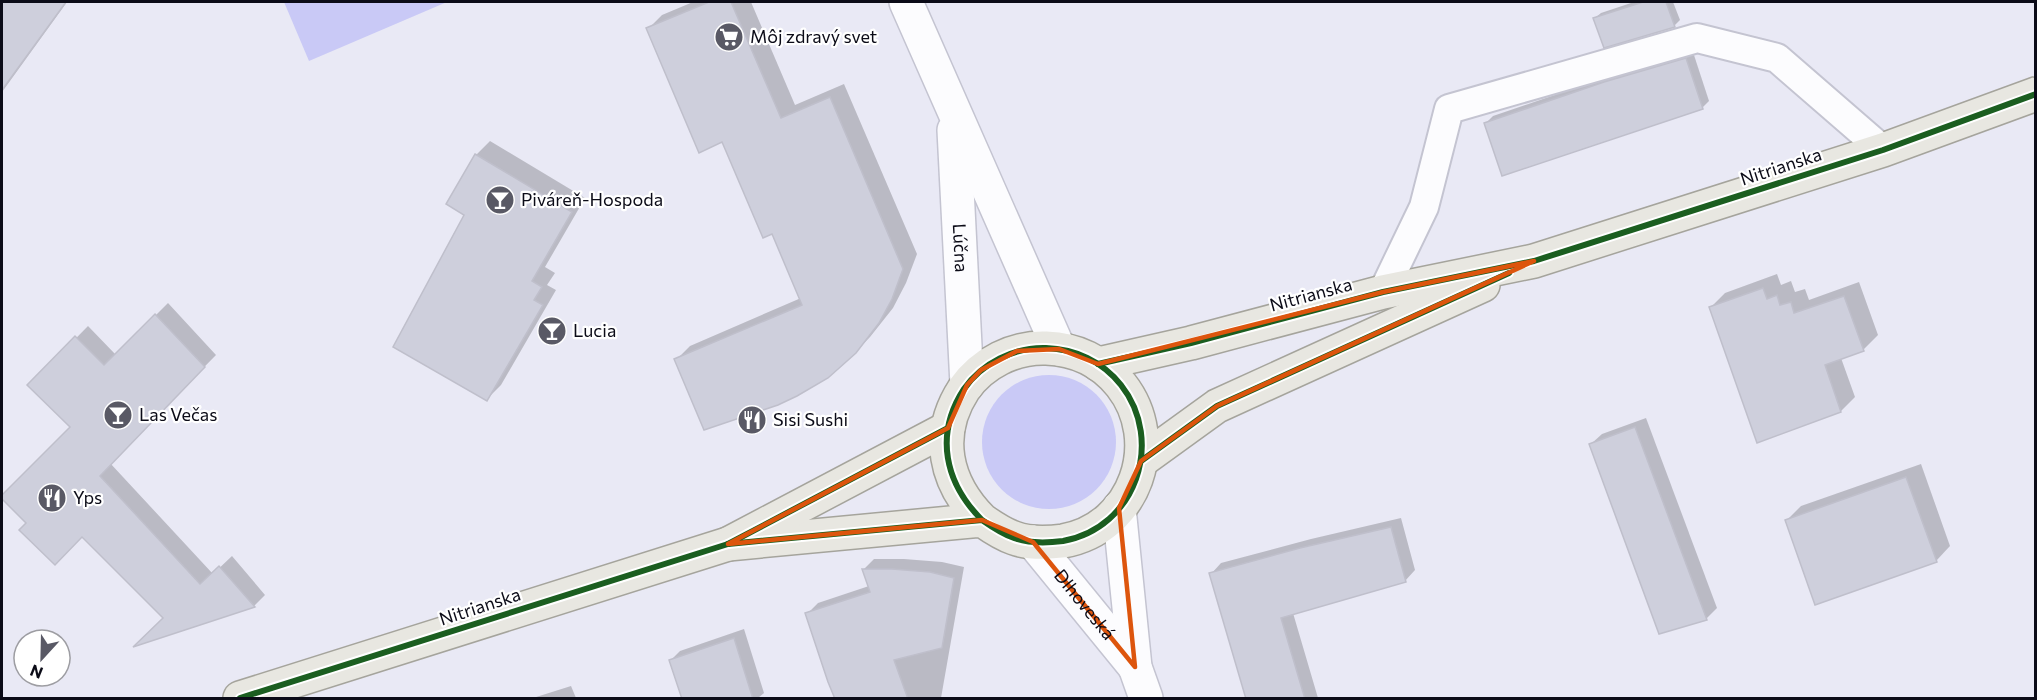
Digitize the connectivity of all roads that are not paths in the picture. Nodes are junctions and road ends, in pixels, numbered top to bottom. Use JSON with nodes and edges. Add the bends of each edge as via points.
{"nodes":[{"id":1,"x":906,"y":2,"type":"edge"},
{"id":2,"x":2036,"y":94,"type":"edge"},
{"id":3,"x":953,"y":110,"type":"junction"},
{"id":4,"x":1883,"y":150,"type":"junction"},
{"id":5,"x":1534,"y":261,"type":"junction"},
{"id":6,"x":1383,"y":292,"type":"junction"},
{"id":7,"x":1059,"y":349,"type":"junction"},
{"id":8,"x":1098,"y":364,"type":"junction"},
{"id":9,"x":967,"y":385,"type":"junction"},
{"id":10,"x":948,"y":428,"type":"junction"},
{"id":11,"x":1141,"y":461,"type":"junction"},
{"id":12,"x":1119,"y":508,"type":"junction"},
{"id":13,"x":982,"y":520,"type":"junction"},
{"id":14,"x":1033,"y":542,"type":"junction"},
{"id":15,"x":728,"y":544,"type":"junction"},
{"id":16,"x":1135,"y":667,"type":"junction"},
{"id":17,"x":240,"y":699,"type":"edge"},
{"id":18,"x":1146,"y":699,"type":"edge"}],
"edges":[{"from":1,"to":3,"type":"street","name":"Lúčna"},
{"from":2,"to":4,"type":"main road","name":"Nitrianska"},
{"from":3,"to":7,"type":"street","name":"Lúčna"},
{"from":3,"to":9,"type":"street","name":"Lúčna"},
{"from":4,"to":5,"type":"main road","name":"Nitrianska"},
{"from":4,"to":6,"type":"lane","via":[[1777,58],[1697,38],[1449,109],[1424,207]]},
{"from":5,"to":6,"type":"main road","name":"Nitrianska"},
{"from":5,"to":11,"type":"main road","name":"Nitrianska","via":[[1217,406]]},
{"from":6,"to":8,"type":"main road","name":"Nitrianska"},
{"from":7,"to":8,"type":"main road","via":[[1079,353]]},
{"from":7,"to":9,"type":"main road","via":[[1017,351],[981,370]]},
{"from":8,"to":11,"type":"main road","via":[[1113,375],[1135,406],[1140,424]]},
{"from":9,"to":10,"type":"main road"},
{"from":10,"to":13,"type":"main road","via":[[946,449],[957,488]]},
{"from":10,"to":15,"type":"main road","name":"Nitrianska"},
{"from":11,"to":12,"type":"main road","via":[[1130,494]]},
{"from":12,"to":14,"type":"main road","via":[[1106,522],[1072,539]]},
{"from":12,"to":16,"type":"street","name":"Dlhoveská"},
{"from":13,"to":14,"type":"main road","via":[[998,531]]},
{"from":13,"to":15,"type":"main road","name":"Nitrianska"},
{"from":14,"to":16,"type":"street","name":"Dlhoveská"},
{"from":15,"to":17,"type":"main road","name":"Nitrianska"},
{"from":16,"to":18,"type":"street","name":"Dlhoveská"}]}
